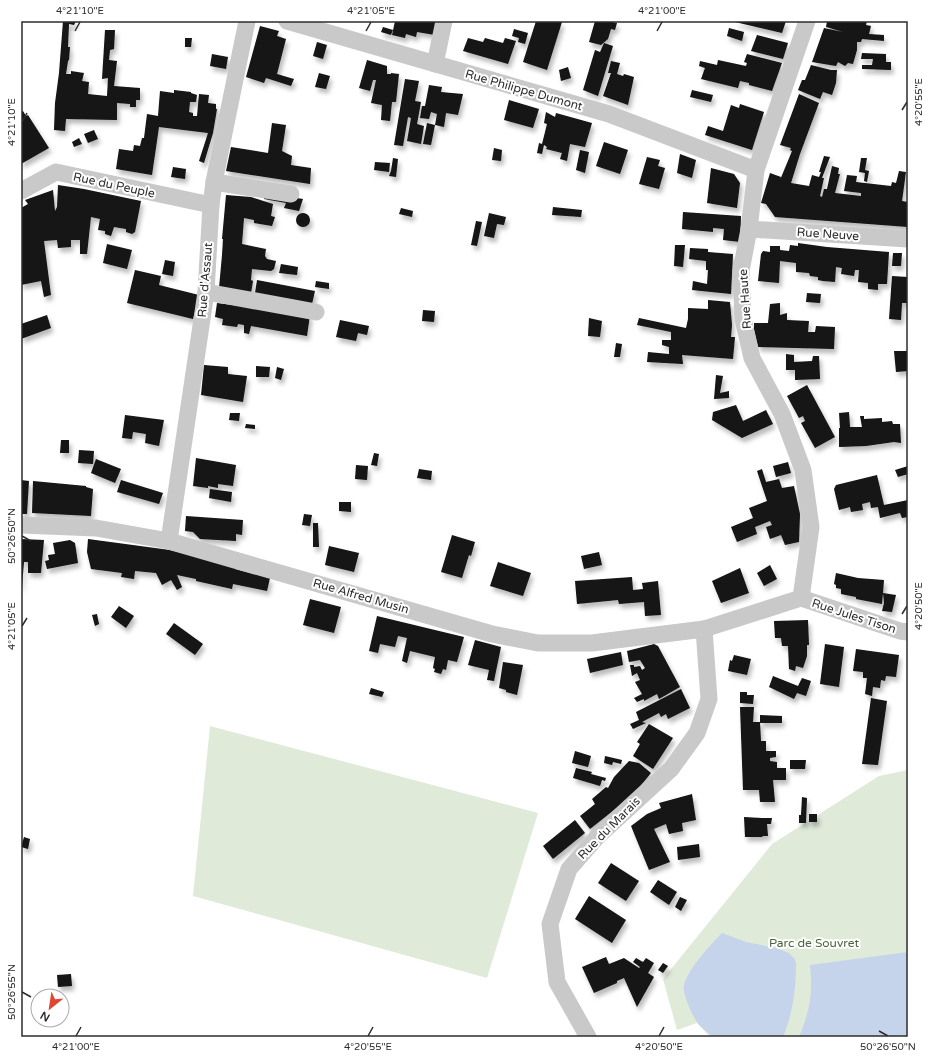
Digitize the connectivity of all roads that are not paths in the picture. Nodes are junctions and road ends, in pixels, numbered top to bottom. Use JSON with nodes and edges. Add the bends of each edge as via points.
{"nodes":[{"id":1,"x":247,"y":21,"type":"edge"},
{"id":2,"x":287,"y":21,"type":"edge"},
{"id":3,"x":444,"y":21,"type":"edge"},
{"id":4,"x":808,"y":21,"type":"edge"},
{"id":5,"x":435,"y":64,"type":"junction"},
{"id":6,"x":756,"y":170,"type":"junction"},
{"id":7,"x":214,"y":182,"type":"junction"},
{"id":8,"x":21,"y":191,"type":"edge"},
{"id":9,"x":292,"y":194,"type":"dead end"},
{"id":10,"x":211,"y":205,"type":"junction"},
{"id":11,"x":749,"y":229,"type":"junction"},
{"id":12,"x":908,"y":239,"type":"edge"},
{"id":13,"x":206,"y":292,"type":"junction"},
{"id":14,"x":316,"y":312,"type":"dead end"},
{"id":15,"x":21,"y":525,"type":"edge"},
{"id":16,"x":169,"y":541,"type":"junction"},
{"id":17,"x":801,"y":598,"type":"junction"},
{"id":18,"x":704,"y":629,"type":"junction"},
{"id":19,"x":908,"y":632,"type":"edge"},
{"id":20,"x":588,"y":1037,"type":"edge"}],
"edges":[{"from":1,"to":7,"type":"street","name":"Rue d'Assaut"},
{"from":2,"to":5,"type":"street","name":"Rue Philippe Dumont"},
{"from":3,"to":5,"type":"street"},
{"from":4,"to":6,"type":"street","name":"Rue Haute"},
{"from":5,"to":6,"type":"street","name":"Rue Philippe Dumont","via":[[609,114]]},
{"from":6,"to":11,"type":"street","name":"Rue Haute"},
{"from":7,"to":9,"type":"street"},
{"from":7,"to":10,"type":"street","name":"Rue d'Assaut"},
{"from":8,"to":10,"type":"street","name":"Rue du Peuple","via":[[56,172]]},
{"from":10,"to":13,"type":"street","name":"Rue d'Assaut"},
{"from":11,"to":12,"type":"street","name":"Rue Neuve"},
{"from":11,"to":17,"type":"street","name":"Rue Haute","via":[[741,271],[743,318],[752,358],[782,414],[803,470],[811,527]]},
{"from":13,"to":14,"type":"street"},
{"from":13,"to":16,"type":"street","name":"Rue d'Assaut"},
{"from":15,"to":16,"type":"street","name":"Rue Alfred Musin","via":[[96,528]]},
{"from":16,"to":18,"type":"street","name":"Rue Alfred Musin","via":[[492,634],[538,643],[592,643]]},
{"from":17,"to":18,"type":"street","name":"Rue Alfred Musin"},
{"from":17,"to":19,"type":"street","name":"Rue Jules Tison"},
{"from":18,"to":20,"type":"street","name":"Rue du Marais","via":[[709,699],[697,733],[671,769],[597,837],[569,869],[550,924],[557,982]]}]}
